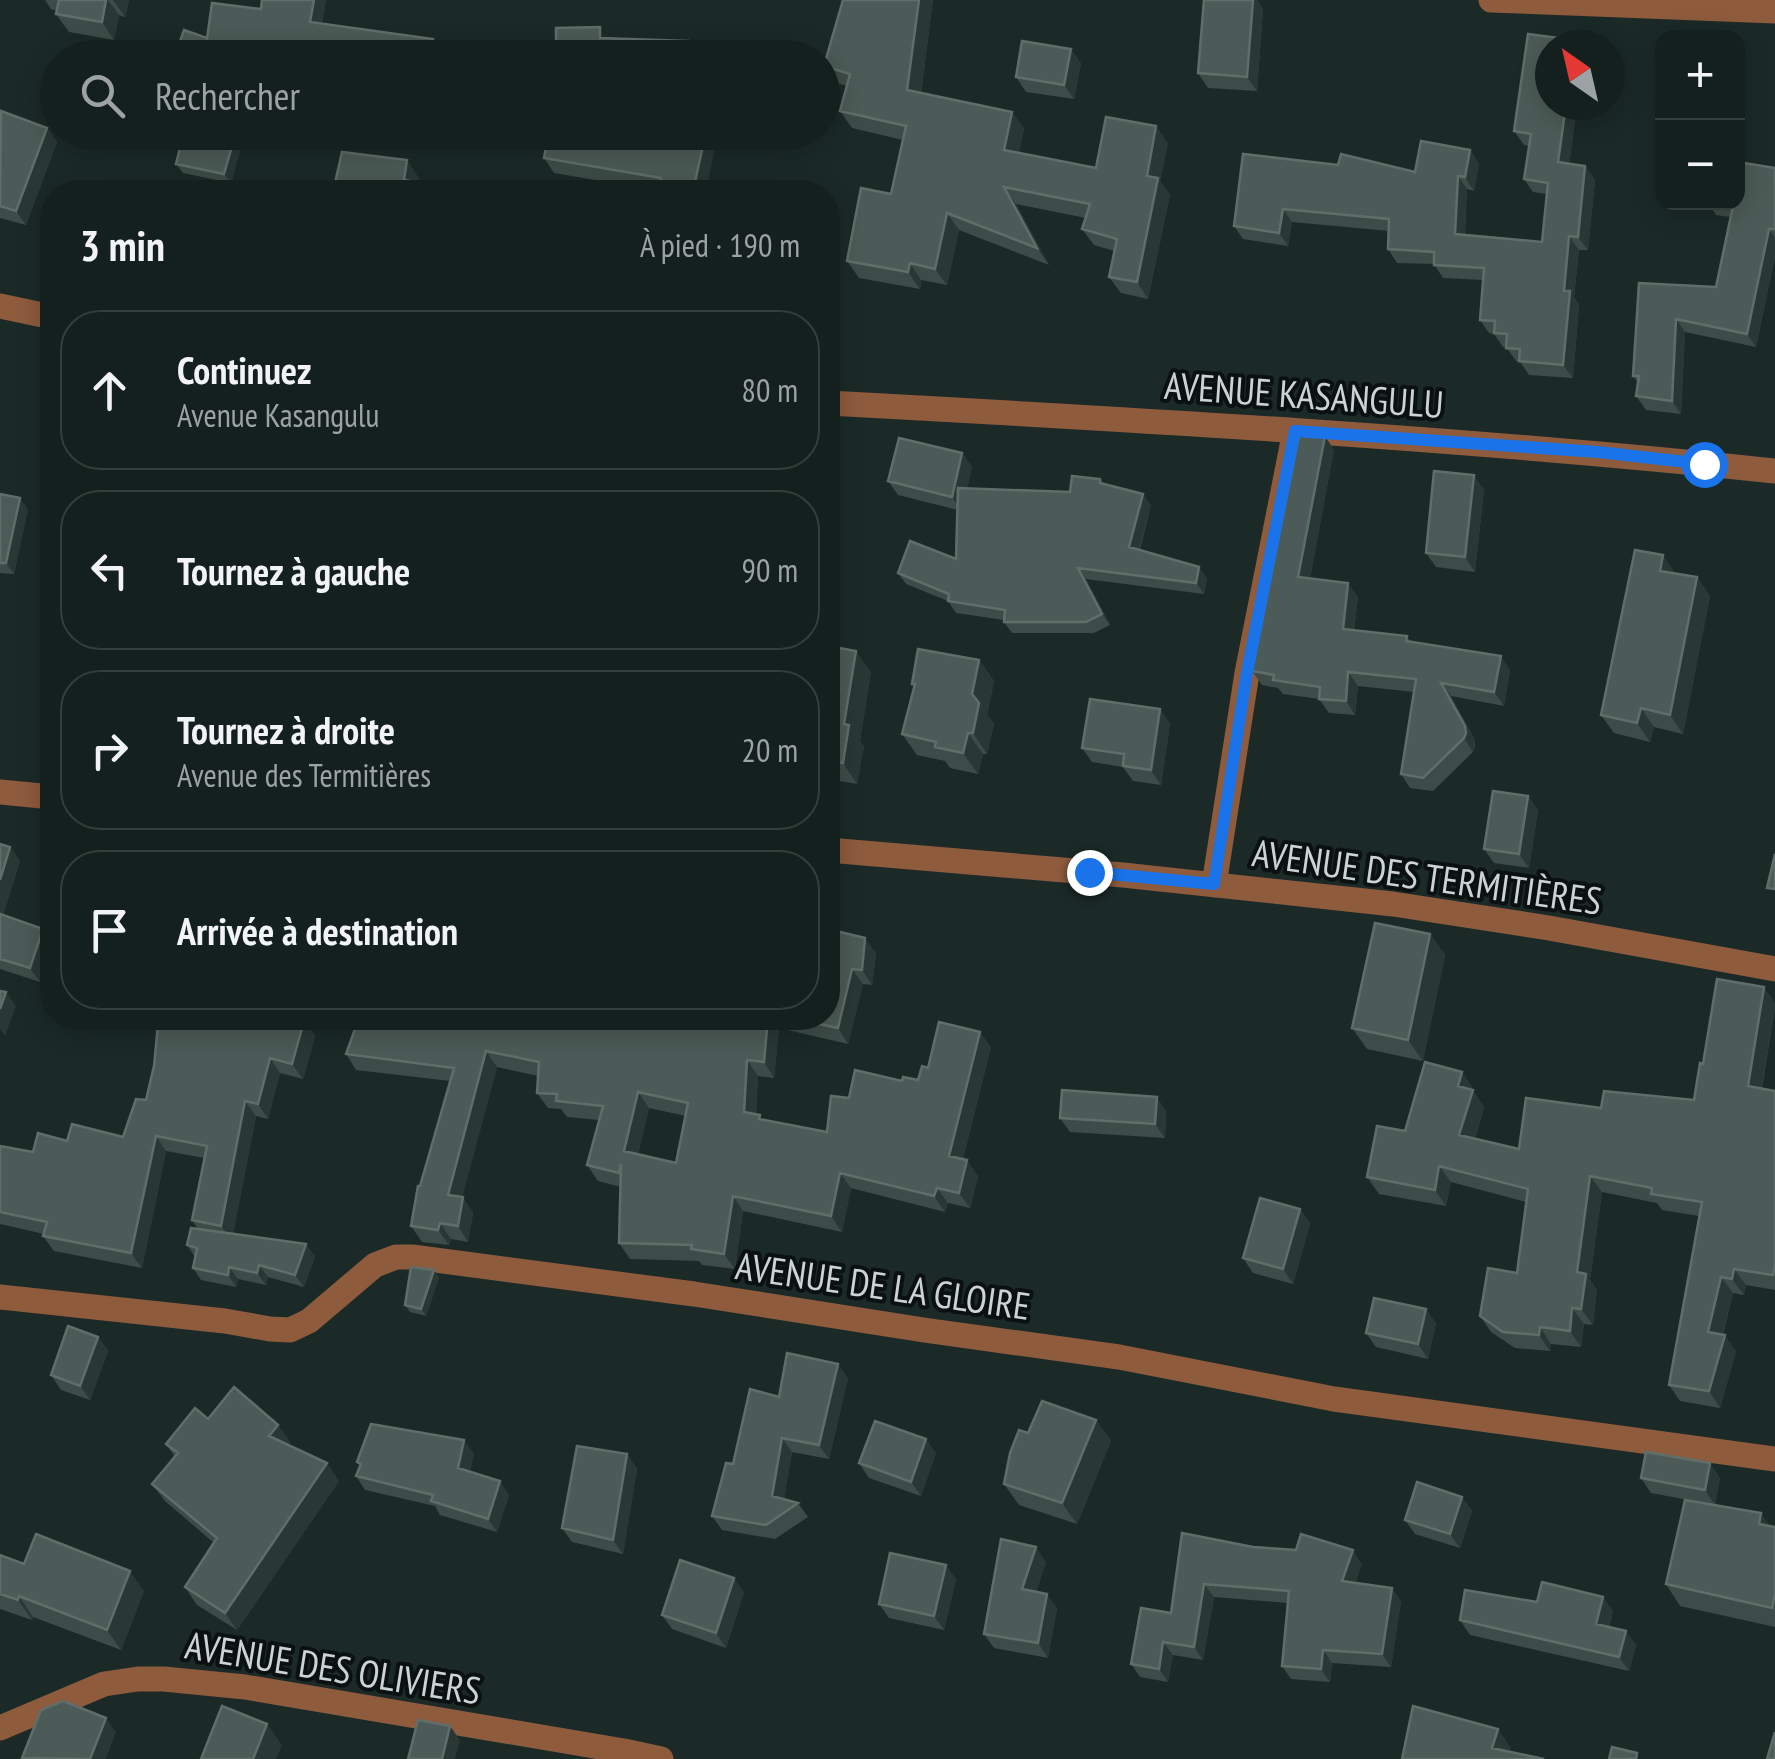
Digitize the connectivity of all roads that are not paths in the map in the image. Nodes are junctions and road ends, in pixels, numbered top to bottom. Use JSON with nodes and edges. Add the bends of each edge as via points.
{"nodes":[{"id":1,"x":1491,"y":0,"type":"edge"},
{"id":2,"x":1775,"y":12,"type":"edge"},
{"id":3,"x":0,"y":306,"type":"edge"},
{"id":4,"x":40,"y":314,"type":"edge"},
{"id":5,"x":840,"y":404,"type":"edge"},
{"id":6,"x":1295,"y":431,"type":"junction"},
{"id":7,"x":1775,"y":472,"type":"edge"},
{"id":8,"x":0,"y":792,"type":"edge"},
{"id":9,"x":40,"y":796,"type":"edge"},
{"id":10,"x":840,"y":851,"type":"edge"},
{"id":11,"x":1214,"y":884,"type":"junction"},
{"id":12,"x":1775,"y":969,"type":"edge"},
{"id":13,"x":0,"y":1298,"type":"edge"},
{"id":14,"x":1775,"y":1459,"type":"edge"},
{"id":15,"x":0,"y":1728,"type":"edge"},
{"id":16,"x":661,"y":1759,"type":"edge"}],
"edges":[{"from":1,"to":2,"type":"street"},
{"from":3,"to":4,"type":"street"},
{"from":5,"to":6,"type":"street","name":"AVENUE KASANGULU"},
{"from":6,"to":7,"type":"street","name":"AVENUE KASANGULU"},
{"from":6,"to":11,"type":"street"},
{"from":8,"to":9,"type":"street"},
{"from":10,"to":11,"type":"street","name":"AVENUE DES TERMITIÈRES"},
{"from":11,"to":12,"type":"street","name":"AVENUE DES TERMITIÈRES","via":[[1413,907]]},
{"from":13,"to":14,"type":"street","name":"AVENUE DE LA GLOIRE","via":[[290,1330],[375,1265],[412,1257],[1119,1357],[1334,1399]]},
{"from":15,"to":16,"type":"street","name":"AVENUE DES OLIVIERS","via":[[104,1684],[164,1679]]}]}
